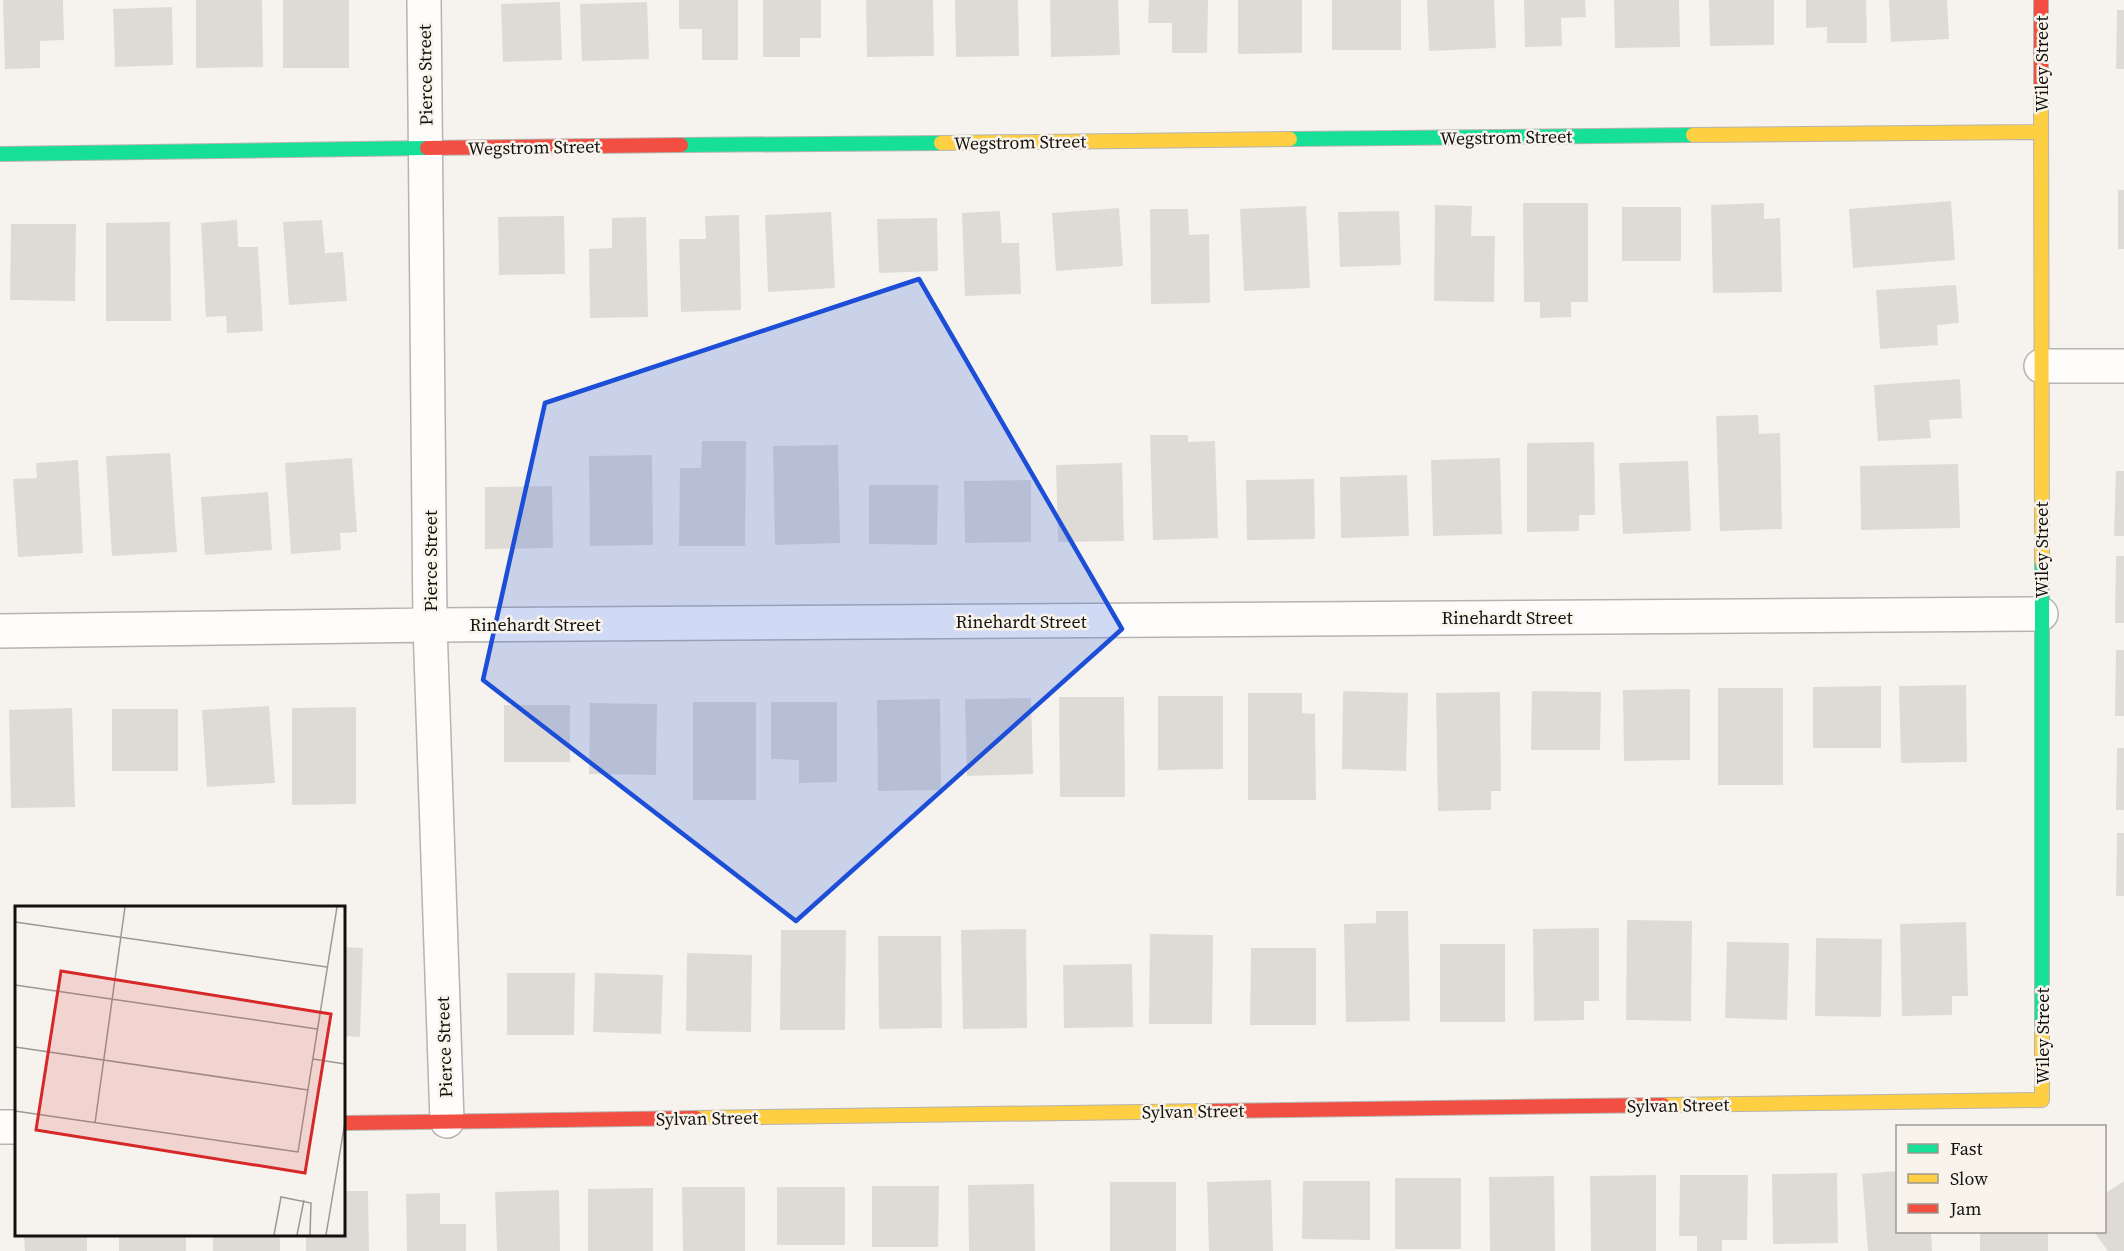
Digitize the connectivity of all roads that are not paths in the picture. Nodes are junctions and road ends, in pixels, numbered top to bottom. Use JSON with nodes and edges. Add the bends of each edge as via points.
{"nodes":[{"id":1,"x":424,"y":0,"type":"edge"},
{"id":2,"x":2040,"y":0,"type":"edge"},
{"id":3,"x":2040,"y":132,"type":"junction"},
{"id":4,"x":427,"y":148,"type":"junction"},
{"id":5,"x":0,"y":154,"type":"edge"},
{"id":6,"x":2041,"y":366,"type":"junction"},
{"id":7,"x":2124,"y":366,"type":"edge"},
{"id":8,"x":2041,"y":614,"type":"junction"},
{"id":9,"x":430,"y":625,"type":"junction"},
{"id":10,"x":0,"y":631,"type":"edge"},
{"id":11,"x":2042,"y":1100,"type":"joint"},
{"id":12,"x":447,"y":1121,"type":"junction"},
{"id":13,"x":345,"y":1123,"type":"edge"}],
"edges":[{"from":1,"to":4,"type":"street","name":"Pierce Street"},
{"from":2,"to":3,"type":"street","name":"Wiley Street"},
{"from":3,"to":4,"type":"street","name":"Wegstrom Street"},
{"from":3,"to":6,"type":"street","name":"Wiley Street"},
{"from":4,"to":5,"type":"street","name":"Wegstrom Street"},
{"from":4,"to":9,"type":"street","name":"Pierce Street"},
{"from":6,"to":7,"type":"street"},
{"from":6,"to":8,"type":"street","name":"Wiley Street"},
{"from":8,"to":9,"type":"street","name":"Rinehardt Street"},
{"from":8,"to":11,"type":"street","name":"Wiley Street"},
{"from":9,"to":10,"type":"street","name":"Rinehardt Street"},
{"from":9,"to":12,"type":"street","name":"Pierce Street"},
{"from":11,"to":12,"type":"street","name":"Sylvan Street"},
{"from":12,"to":13,"type":"street","name":"Sylvan Street"}]}
